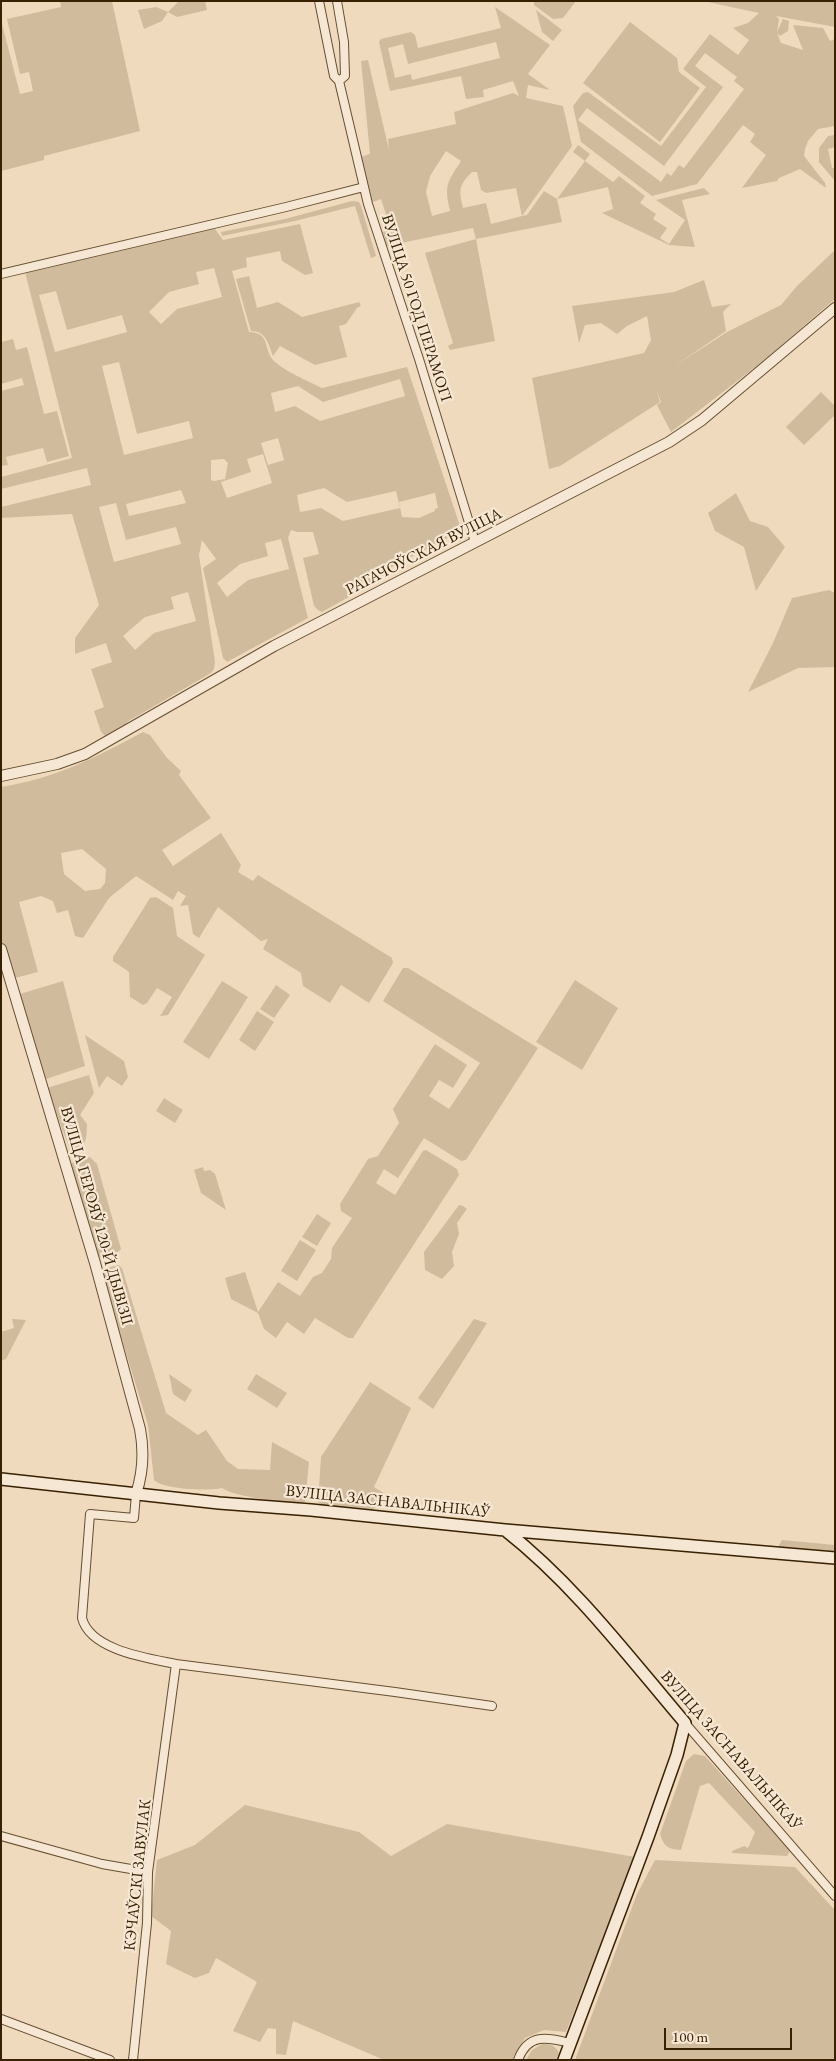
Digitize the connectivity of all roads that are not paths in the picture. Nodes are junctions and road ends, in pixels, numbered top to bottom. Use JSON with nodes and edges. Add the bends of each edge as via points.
{"nodes":[{"id":1,"x":319,"y":1,"type":"edge"},
{"id":2,"x":337,"y":1,"type":"edge"},
{"id":3,"x":339,"y":81,"type":"junction"},
{"id":4,"x":364,"y":187,"type":"junction"},
{"id":5,"x":1,"y":274,"type":"edge"},
{"id":6,"x":835,"y":308,"type":"edge"},
{"id":7,"x":475,"y":542,"type":"junction"},
{"id":8,"x":1,"y":776,"type":"edge"},
{"id":9,"x":1,"y":949,"type":"edge"},
{"id":10,"x":1,"y":1478,"type":"edge"},
{"id":11,"x":136,"y":1494,"type":"junction"},
{"id":12,"x":505,"y":1530,"type":"junction"},
{"id":13,"x":835,"y":1558,"type":"edge"},
{"id":14,"x":176,"y":1664,"type":"junction"},
{"id":15,"x":492,"y":1706,"type":"dead end"},
{"id":16,"x":684,"y":1724,"type":"junction"},
{"id":17,"x":1,"y":1836,"type":"edge"},
{"id":18,"x":148,"y":1872,"type":"junction"},
{"id":19,"x":835,"y":1896,"type":"edge"},
{"id":20,"x":1,"y":2019,"type":"edge"},
{"id":21,"x":570,"y":2043,"type":"junction"},
{"id":22,"x":110,"y":2060,"type":"edge"},
{"id":23,"x":133,"y":2060,"type":"edge"},
{"id":24,"x":518,"y":2060,"type":"edge"},
{"id":25,"x":564,"y":2060,"type":"edge"}],
"edges":[{"from":1,"to":3,"type":"street","name":"ВУЛІЦА 50 ГОД ПЕРАМОГІ","via":[[334,76]]},
{"from":2,"to":3,"type":"street","name":"ВУЛІЦА 50 ГОД ПЕРАМОГІ","via":[[344,42],[345,76]]},
{"from":3,"to":4,"type":"street","name":"ВУЛІЦА 50 ГОД ПЕРАМОГІ"},
{"from":4,"to":5,"type":"street"},
{"from":4,"to":7,"type":"street","name":"ВУЛІЦА 50 ГОД ПЕРАМОГІ"},
{"from":6,"to":7,"type":"street","name":"РАГАЧОЎСКАЯ ВУЛІЦА","via":[[688,431]]},
{"from":7,"to":8,"type":"street","name":"РАГАЧОЎСКАЯ ВУЛІЦА","via":[[266,650],[85,754],[57,764]]},
{"from":9,"to":11,"type":"street","name":"ВУЛІЦА ГЕРОЯЎ 120-Й ДЫВІЗІІ","via":[[95,1263],[140,1430],[141,1472]]},
{"from":10,"to":11,"type":"main road","name":"ВУЛІЦА ЗАСНАВАЛЬНІКАЎ"},
{"from":11,"to":12,"type":"main road","name":"ВУЛІЦА ЗАСНАВАЛЬНІКАЎ"},
{"from":11,"to":14,"type":"street","via":[[134,1518],[90,1514],[82,1618],[84,1626],[109,1646]]},
{"from":12,"to":13,"type":"main road"},
{"from":12,"to":16,"type":"main road","name":"ВУЛІЦА ЗАСНАВАЛЬНІКАЎ","via":[[577,1597]]},
{"from":14,"to":15,"type":"street"},
{"from":14,"to":18,"type":"street","name":"КЭЧАЎСКІ ЗАВУЛАК"},
{"from":16,"to":19,"type":"street","name":"ВУЛІЦА ЗАСНАВАЛЬНІКАЎ"},
{"from":16,"to":21,"type":"main road","via":[[677,1755],[648,1838]]},
{"from":17,"to":18,"type":"street","via":[[102,1864]]},
{"from":18,"to":23,"type":"street","name":"КЭЧАЎСКІ ЗАВУЛАК","via":[[147,1922]]},
{"from":20,"to":22,"type":"street"},
{"from":21,"to":24,"type":"street","via":[[544,2037],[529,2042]]},
{"from":21,"to":25,"type":"main road"}]}
